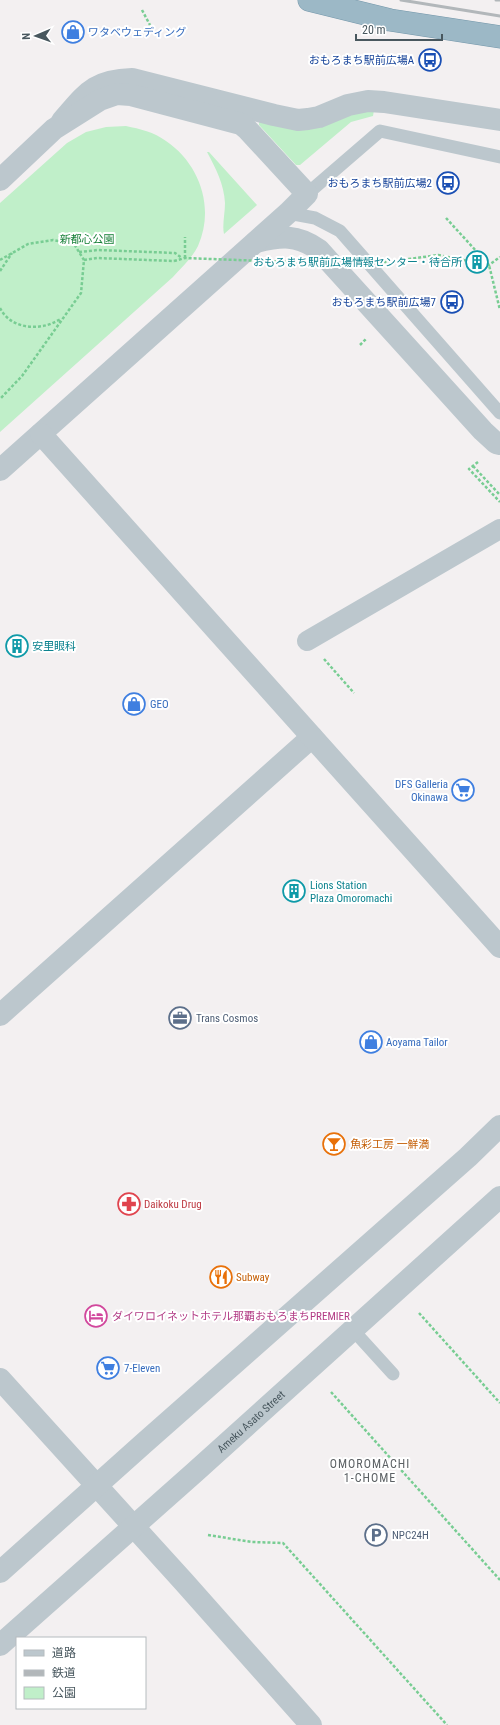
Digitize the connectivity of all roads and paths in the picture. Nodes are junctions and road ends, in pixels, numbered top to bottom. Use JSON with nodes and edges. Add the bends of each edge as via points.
{"nodes":[{"id":1,"x":309,"y":0,"type":"edge"},
{"id":2,"x":142,"y":10,"type":"dead end"},
{"id":3,"x":150,"y":25,"type":"dead end"},
{"id":4,"x":500,"y":37,"type":"edge"},
{"id":5,"x":500,"y":120,"type":"edge"},
{"id":6,"x":54,"y":129,"type":"junction"},
{"id":7,"x":500,"y":157,"type":"edge"},
{"id":8,"x":0,"y":180,"type":"edge"},
{"id":9,"x":307,"y":194,"type":"junction"},
{"id":10,"x":288,"y":213,"type":"junction"},
{"id":11,"x":446,"y":218,"type":"dead end"},
{"id":12,"x":186,"y":237,"type":"dead end"},
{"id":13,"x":256,"y":242,"type":"junction"},
{"id":14,"x":79,"y":252,"type":"junction"},
{"id":15,"x":12,"y":253,"type":"junction"},
{"id":16,"x":500,"y":257,"type":"edge"},
{"id":17,"x":184,"y":258,"type":"junction"},
{"id":18,"x":0,"y":260,"type":"edge"},
{"id":19,"x":84,"y":260,"type":"junction"},
{"id":20,"x":489,"y":265,"type":"junction"},
{"id":21,"x":0,"y":271,"type":"edge"},
{"id":22,"x":0,"y":308,"type":"edge"},
{"id":23,"x":500,"y":310,"type":"edge"},
{"id":24,"x":3,"y":314,"type":"junction"},
{"id":25,"x":0,"y":317,"type":"edge"},
{"id":26,"x":62,"y":319,"type":"junction"},
{"id":27,"x":0,"y":400,"type":"edge"},
{"id":28,"x":500,"y":413,"type":"edge"},
{"id":29,"x":41,"y":434,"type":"junction"},
{"id":30,"x":500,"y":444,"type":"edge"},
{"id":31,"x":473,"y":466,"type":"dead end"},
{"id":32,"x":469,"y":469,"type":"dead end"},
{"id":33,"x":0,"y":470,"type":"edge"},
{"id":34,"x":500,"y":495,"type":"edge"},
{"id":35,"x":500,"y":502,"type":"edge"},
{"id":36,"x":500,"y":530,"type":"edge"},
{"id":37,"x":307,"y":641,"type":"joint"},
{"id":38,"x":354,"y":693,"type":"dead end"},
{"id":39,"x":312,"y":737,"type":"junction"},
{"id":40,"x":500,"y":947,"type":"edge"},
{"id":41,"x":0,"y":1016,"type":"edge"},
{"id":42,"x":500,"y":1126,"type":"edge"},
{"id":43,"x":500,"y":1197,"type":"edge"},
{"id":44,"x":420,"y":1313,"type":"dead end"},
{"id":45,"x":353,"y":1330,"type":"junction"},
{"id":46,"x":392,"y":1374,"type":"dead end"},
{"id":47,"x":0,"y":1379,"type":"edge"},
{"id":48,"x":331,"y":1392,"type":"dead end"},
{"id":49,"x":500,"y":1403,"type":"edge"},
{"id":50,"x":96,"y":1486,"type":"junction"},
{"id":51,"x":134,"y":1527,"type":"junction"},
{"id":52,"x":208,"y":1535,"type":"dead end"},
{"id":53,"x":0,"y":1572,"type":"edge"},
{"id":54,"x":500,"y":1580,"type":"edge"},
{"id":55,"x":0,"y":1645,"type":"edge"},
{"id":56,"x":311,"y":1725,"type":"edge"},
{"id":57,"x":447,"y":1725,"type":"edge"}],
"edges":[{"from":1,"to":4,"type":"highway","via":[[390,20]]},
{"from":2,"to":3,"type":"path"},
{"from":5,"to":6,"type":"street","via":[[368,101],[348,105],[319,117],[292,119],[132,79],[98,85],[82,98]]},
{"from":6,"to":8,"type":"street"},
{"from":6,"to":9,"type":"street","via":[[100,100],[116,94],[131,95],[218,117],[248,129]]},
{"from":7,"to":9,"type":"lane","via":[[380,130]]},
{"from":9,"to":10,"type":"street"},
{"from":10,"to":13,"type":"street"},
{"from":10,"to":28,"type":"lane","via":[[315,218],[340,231]]},
{"from":11,"to":20,"type":"path"},
{"from":12,"to":17,"type":"path"},
{"from":13,"to":29,"type":"street"},
{"from":13,"to":30,"type":"street","via":[[274,238],[294,238],[304,240],[319,250],[483,431]]},
{"from":14,"to":15,"type":"path","via":[[74,244],[52,240],[28,244]]},
{"from":14,"to":17,"type":"path","via":[[98,250],[175,253]]},
{"from":14,"to":19,"type":"path"},
{"from":15,"to":18,"type":"path"},
{"from":15,"to":21,"type":"path"},
{"from":16,"to":20,"type":"path","bridge":true},
{"from":17,"to":19,"type":"path","bridge":true,"via":[[174,261],[97,258]]},
{"from":17,"to":20,"type":"path","bridge":true,"via":[[344,264],[387,262],[438,255]]},
{"from":19,"to":26,"type":"path","via":[[81,293]]},
{"from":20,"to":23,"type":"path"},
{"from":22,"to":24,"type":"path"},
{"from":24,"to":25,"type":"path"},
{"from":24,"to":26,"type":"path","via":[[16,325],[43,326]]},
{"from":26,"to":27,"type":"path","via":[[22,376]]},
{"from":29,"to":33,"type":"street"},
{"from":29,"to":39,"type":"street"},
{"from":31,"to":34,"type":"path"},
{"from":32,"to":35,"type":"path"},
{"from":36,"to":37,"type":"street"},
{"from":37,"to":38,"type":"path"},
{"from":39,"to":40,"type":"street"},
{"from":39,"to":41,"type":"street"},
{"from":42,"to":50,"type":"street"},
{"from":43,"to":45,"type":"street","name":"Ameku Asato Street"},
{"from":44,"to":49,"type":"path"},
{"from":45,"to":46,"type":"lane"},
{"from":45,"to":51,"type":"street","name":"Ameku Asato Street"},
{"from":47,"to":50,"type":"street"},
{"from":48,"to":54,"type":"path"},
{"from":50,"to":51,"type":"street"},
{"from":50,"to":53,"type":"street"},
{"from":51,"to":55,"type":"street","name":"Ameku Asato Street"},
{"from":51,"to":56,"type":"street"},
{"from":52,"to":57,"type":"path","via":[[252,1542],[283,1543]]}]}
